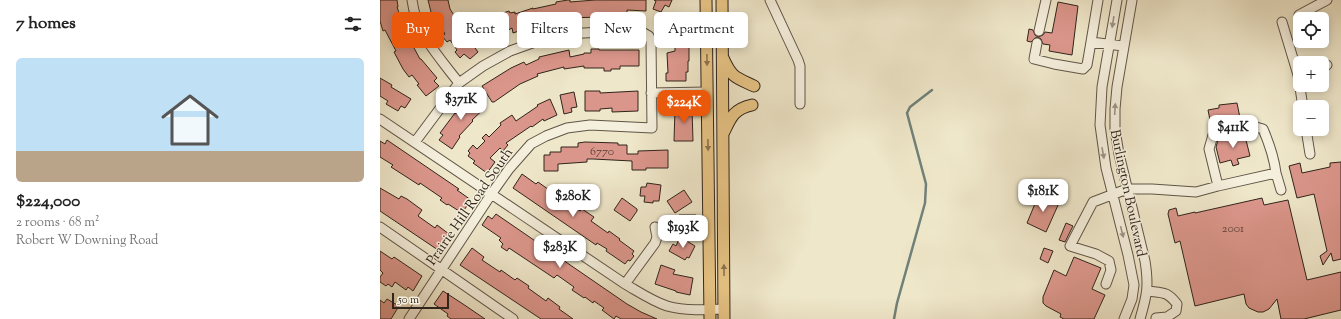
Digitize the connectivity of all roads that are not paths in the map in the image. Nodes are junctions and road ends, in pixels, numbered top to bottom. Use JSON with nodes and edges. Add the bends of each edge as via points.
{"nodes":[{"id":1,"x":412,"y":0,"type":"edge"},
{"id":2,"x":706,"y":0,"type":"edge"},
{"id":3,"x":722,"y":0,"type":"edge"},
{"id":4,"x":770,"y":0,"type":"edge"},
{"id":5,"x":1046,"y":0,"type":"edge"},
{"id":6,"x":1098,"y":0,"type":"edge"},
{"id":7,"x":1116,"y":0,"type":"edge"},
{"id":8,"x":1132,"y":0,"type":"edge"},
{"id":9,"x":1327,"y":0,"type":"edge"},
{"id":10,"x":1305,"y":12,"type":"edge"},
{"id":11,"x":1282,"y":22,"type":"dead end"},
{"id":12,"x":1039,"y":31,"type":"dead end"},
{"id":13,"x":1091,"y":42,"type":"junction"},
{"id":14,"x":1037,"y":43,"type":"dead end"},
{"id":15,"x":1109,"y":45,"type":"junction"},
{"id":16,"x":1123,"y":46,"type":"junction"},
{"id":17,"x":721,"y":54,"type":"junction"},
{"id":18,"x":1293,"y":56,"type":"edge"},
{"id":19,"x":459,"y":83,"type":"junction"},
{"id":20,"x":754,"y":86,"type":"dead end"},
{"id":21,"x":707,"y":92,"type":"junction"},
{"id":22,"x":651,"y":93,"type":"junction"},
{"id":23,"x":752,"y":104,"type":"dead end"},
{"id":24,"x":800,"y":104,"type":"dead end"},
{"id":25,"x":380,"y":119,"type":"edge"},
{"id":26,"x":722,"y":136,"type":"junction"},
{"id":27,"x":1307,"y":136,"type":"edge"},
{"id":28,"x":415,"y":142,"type":"junction"},
{"id":29,"x":1310,"y":154,"type":"dead end"},
{"id":30,"x":1276,"y":173,"type":"junction"},
{"id":31,"x":1218,"y":186,"type":"junction"},
{"id":32,"x":1127,"y":189,"type":"junction"},
{"id":33,"x":1281,"y":190,"type":"dead end"},
{"id":34,"x":492,"y":193,"type":"junction"},
{"id":35,"x":1113,"y":194,"type":"junction"},
{"id":36,"x":380,"y":227,"type":"edge"},
{"id":37,"x":655,"y":227,"type":"dead end"},
{"id":38,"x":441,"y":269,"type":"junction"},
{"id":39,"x":625,"y":284,"type":"junction"},
{"id":40,"x":1106,"y":284,"type":"dead end"},
{"id":41,"x":1146,"y":296,"type":"junction"},
{"id":42,"x":1132,"y":299,"type":"junction"},
{"id":43,"x":710,"y":314,"type":"edge"},
{"id":44,"x":724,"y":314,"type":"edge"},
{"id":45,"x":1141,"y":317,"type":"edge"},
{"id":46,"x":1156,"y":318,"type":"edge"},
{"id":47,"x":409,"y":319,"type":"edge"},
{"id":48,"x":513,"y":319,"type":"edge"},
{"id":49,"x":1124,"y":319,"type":"edge"}],
"edges":[{"from":1,"to":19,"type":"street","via":[[426,41]]},
{"from":2,"to":21,"type":"main road","one_way":true},
{"from":3,"to":17,"type":"main road"},
{"from":4,"to":24,"type":"street","via":[[798,60]]},
{"from":5,"to":12,"type":"street"},
{"from":6,"to":13,"type":"street"},
{"from":7,"to":15,"type":"street","name":"Burlington Boulevard","one_way":true},
{"from":8,"to":16,"type":"street","name":"Burlington Boulevard"},
{"from":9,"to":10,"type":"street"},
{"from":11,"to":18,"type":"street"},
{"from":13,"to":14,"type":"street","via":[[1087,65],[1083,69],[1034,59]]},
{"from":13,"to":15,"type":"street"},
{"from":15,"to":16,"type":"street"},
{"from":15,"to":35,"type":"street","name":"Burlington Boulevard","one_way":true,"via":[[1102,87],[1100,125],[1106,168]]},
{"from":32,"to":16,"type":"street","name":"Burlington Boulevard","one_way":true,"via":[[1115,130],[1117,87]]},
{"from":17,"to":20,"type":"main road","via":[[729,72]]},
{"from":17,"to":26,"type":"main road"},
{"from":19,"to":22,"type":"street","via":[[483,66],[538,41],[567,34],[644,33],[651,41]]},
{"from":19,"to":28,"type":"street"},
{"from":21,"to":22,"type":"street"},
{"from":21,"to":43,"type":"main road","one_way":true},
{"from":22,"to":34,"type":"street","name":"Prairie Hill Road South","via":[[652,128],[590,124],[567,128],[546,136],[531,144],[521,154]]},
{"from":23,"to":26,"type":"main road","via":[[736,111]]},
{"from":25,"to":28,"type":"street"},
{"from":44,"to":26,"type":"main road","one_way":true},
{"from":27,"to":29,"type":"street"},
{"from":28,"to":34,"type":"street"},
{"from":30,"to":31,"type":"street"},
{"from":30,"to":31,"type":"street","via":[[1274,159],[1263,129],[1249,125],[1213,135],[1209,149]]},
{"from":30,"to":33,"type":"street"},
{"from":31,"to":32,"type":"street","via":[[1196,192]]},
{"from":32,"to":35,"type":"street"},
{"from":32,"to":41,"type":"street","name":"Burlington Boulevard","via":[[1145,261]]},
{"from":34,"to":38,"type":"street","name":"Prairie Hill Road South"},
{"from":34,"to":39,"type":"street"},
{"from":35,"to":40,"type":"street","via":[[1094,202],[1070,246],[1109,261],[1111,270]]},
{"from":35,"to":42,"type":"street","name":"Burlington Boulevard","one_way":true,"via":[[1134,285]]},
{"from":36,"to":38,"type":"street"},
{"from":37,"to":39,"type":"street","via":[[658,237]]},
{"from":38,"to":47,"type":"street","name":"Prairie Hill Road South"},
{"from":38,"to":48,"type":"street"},
{"from":39,"to":43,"type":"street","via":[[656,302]]},
{"from":41,"to":42,"type":"street"},
{"from":41,"to":45,"type":"street","name":"Burlington Boulevard"},
{"from":41,"to":46,"type":"street","via":[[1163,293],[1170,295],[1177,304],[1176,311],[1167,317]]},
{"from":42,"to":49,"type":"street","name":"Burlington Boulevard"},
{"from":43,"to":44,"type":"street"},
{"from":45,"to":46,"type":"street"}]}
